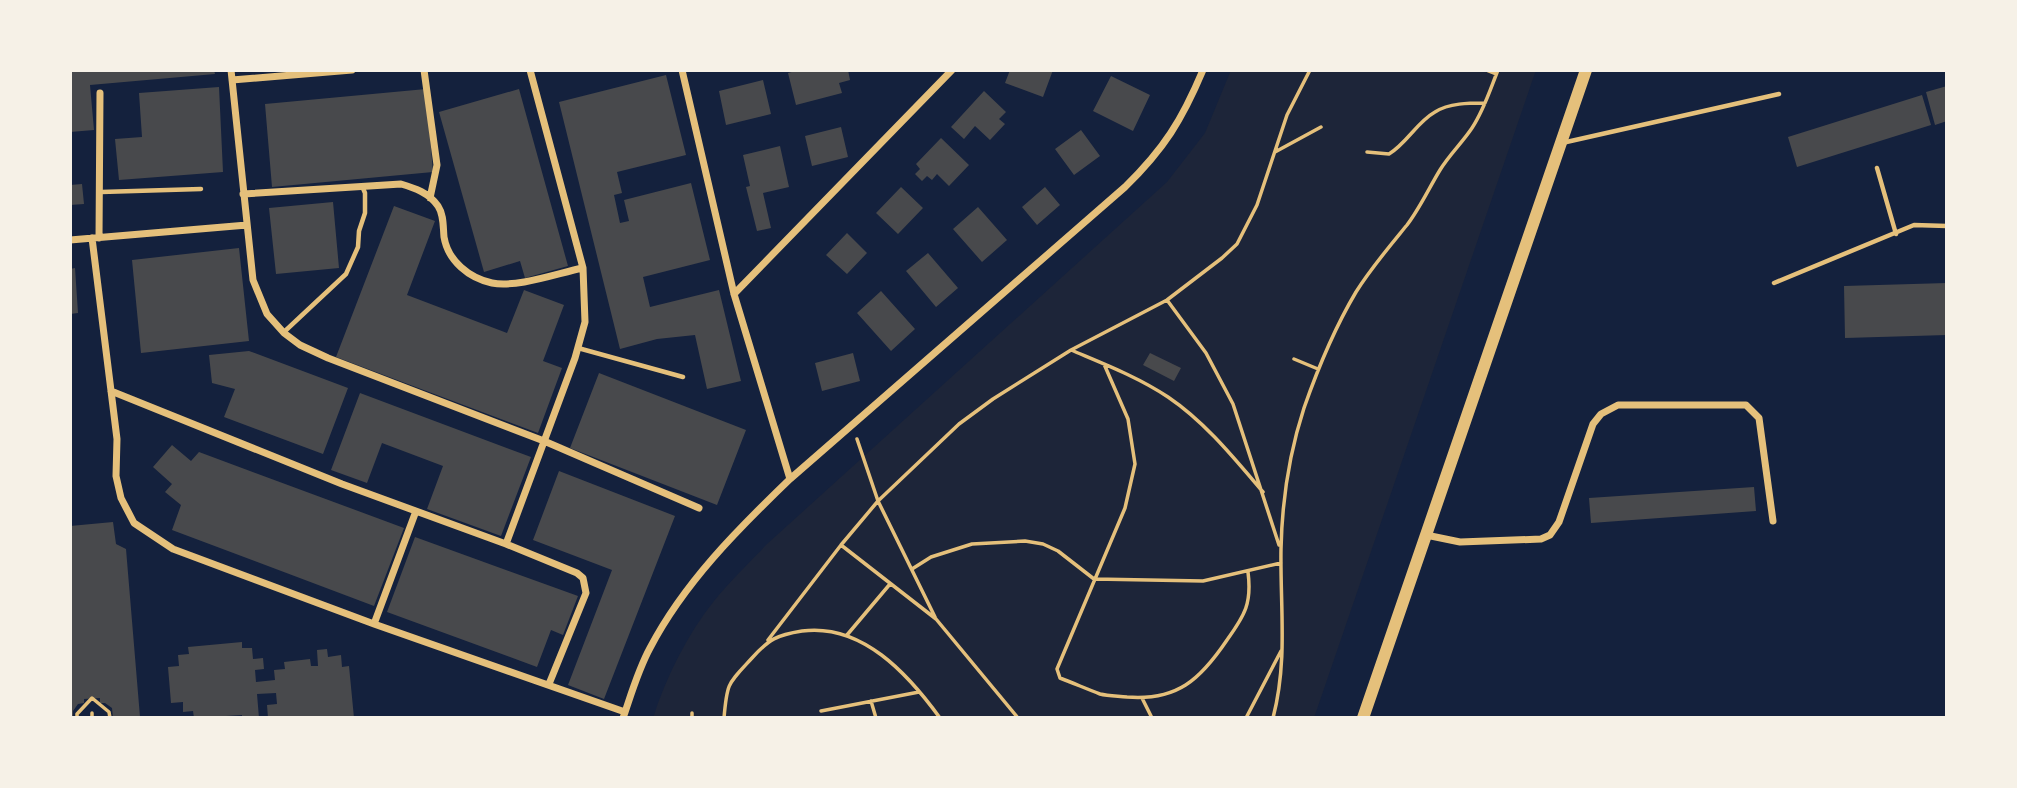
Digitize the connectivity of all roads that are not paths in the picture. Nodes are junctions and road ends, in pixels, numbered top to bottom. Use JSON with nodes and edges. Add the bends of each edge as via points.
{"nodes":[{"id":1,"x":231,"y":70,"type":"edge"},
{"id":2,"x":351,"y":70,"type":"edge"},
{"id":3,"x":424,"y":70,"type":"edge"},
{"id":4,"x":530,"y":70,"type":"edge"},
{"id":5,"x":682,"y":70,"type":"edge"},
{"id":6,"x":952,"y":70,"type":"edge"},
{"id":7,"x":1203,"y":70,"type":"edge"},
{"id":8,"x":1586,"y":70,"type":"edge"},
{"id":9,"x":232,"y":80,"type":"junction"},
{"id":10,"x":100,"y":93,"type":"dead end"},
{"id":11,"x":1779,"y":94,"type":"dead end"},
{"id":12,"x":1561,"y":143,"type":"junction"},
{"id":13,"x":1877,"y":168,"type":"dead end"},
{"id":14,"x":362,"y":186,"type":"junction"},
{"id":15,"x":201,"y":190,"type":"dead end"},
{"id":16,"x":101,"y":191,"type":"junction"},
{"id":17,"x":243,"y":194,"type":"junction"},
{"id":18,"x":430,"y":198,"type":"junction"},
{"id":19,"x":247,"y":225,"type":"junction"},
{"id":20,"x":1947,"y":226,"type":"edge"},
{"id":21,"x":1896,"y":233,"type":"junction"},
{"id":22,"x":96,"y":238,"type":"junction"},
{"id":23,"x":70,"y":240,"type":"edge"},
{"id":24,"x":583,"y":268,"type":"junction"},
{"id":25,"x":1774,"y":283,"type":"dead end"},
{"id":26,"x":734,"y":294,"type":"junction"},
{"id":27,"x":284,"y":333,"type":"junction"},
{"id":28,"x":578,"y":348,"type":"junction"},
{"id":29,"x":683,"y":377,"type":"dead end"},
{"id":30,"x":111,"y":391,"type":"junction"},
{"id":31,"x":544,"y":441,"type":"junction"},
{"id":32,"x":790,"y":480,"type":"junction"},
{"id":33,"x":699,"y":508,"type":"dead end"},
{"id":34,"x":416,"y":512,"type":"junction"},
{"id":35,"x":1773,"y":520,"type":"dead end"},
{"id":36,"x":1426,"y":535,"type":"junction"},
{"id":37,"x":506,"y":544,"type":"junction"},
{"id":38,"x":374,"y":624,"type":"junction"},
{"id":39,"x":549,"y":684,"type":"junction"},
{"id":40,"x":624,"y":715,"type":"edge"},
{"id":41,"x":1363,"y":718,"type":"edge"}],
"edges":[{"from":1,"to":9,"type":"street"},
{"from":2,"to":9,"type":"street"},
{"from":3,"to":18,"type":"street","via":[[437,166]]},
{"from":4,"to":24,"type":"street"},
{"from":5,"to":26,"type":"street"},
{"from":6,"to":26,"type":"street"},
{"from":7,"to":32,"type":"street","via":[[1174,130],[1153,160]]},
{"from":8,"to":12,"type":"street"},
{"from":9,"to":17,"type":"street"},
{"from":10,"to":16,"type":"street"},
{"from":11,"to":12,"type":"lane"},
{"from":12,"to":36,"type":"street"},
{"from":13,"to":21,"type":"lane"},
{"from":14,"to":17,"type":"street"},
{"from":14,"to":18,"type":"street","via":[[401,184]]},
{"from":14,"to":27,"type":"lane","via":[[365,213],[346,274]]},
{"from":15,"to":16,"type":"lane"},
{"from":16,"to":22,"type":"street"},
{"from":17,"to":19,"type":"street"},
{"from":18,"to":24,"type":"street","via":[[442,214],[446,248],[453,261],[471,275],[493,283],[517,282]]},
{"from":19,"to":22,"type":"street"},
{"from":19,"to":27,"type":"street","via":[[258,296]]},
{"from":20,"to":21,"type":"lane","via":[[1914,225]]},
{"from":21,"to":25,"type":"lane"},
{"from":22,"to":23,"type":"street"},
{"from":22,"to":30,"type":"street"},
{"from":24,"to":28,"type":"street","via":[[585,322]]},
{"from":26,"to":32,"type":"street"},
{"from":27,"to":31,"type":"street","via":[[328,358]]},
{"from":28,"to":29,"type":"lane"},
{"from":28,"to":31,"type":"street"},
{"from":30,"to":34,"type":"street"},
{"from":30,"to":38,"type":"street","via":[[116,476],[134,523],[173,549]]},
{"from":31,"to":33,"type":"street"},
{"from":31,"to":37,"type":"street"},
{"from":32,"to":40,"type":"street","via":[[718,554],[673,609],[649,649]]},
{"from":34,"to":37,"type":"street"},
{"from":34,"to":38,"type":"street"},
{"from":35,"to":36,"type":"street","via":[[1759,418],[1746,405],[1618,405],[1593,424],[1559,522],[1550,535],[1460,542]]},
{"from":36,"to":41,"type":"street"},
{"from":37,"to":39,"type":"street","via":[[578,573],[586,584]]},
{"from":38,"to":39,"type":"street"},
{"from":39,"to":40,"type":"street"}]}
